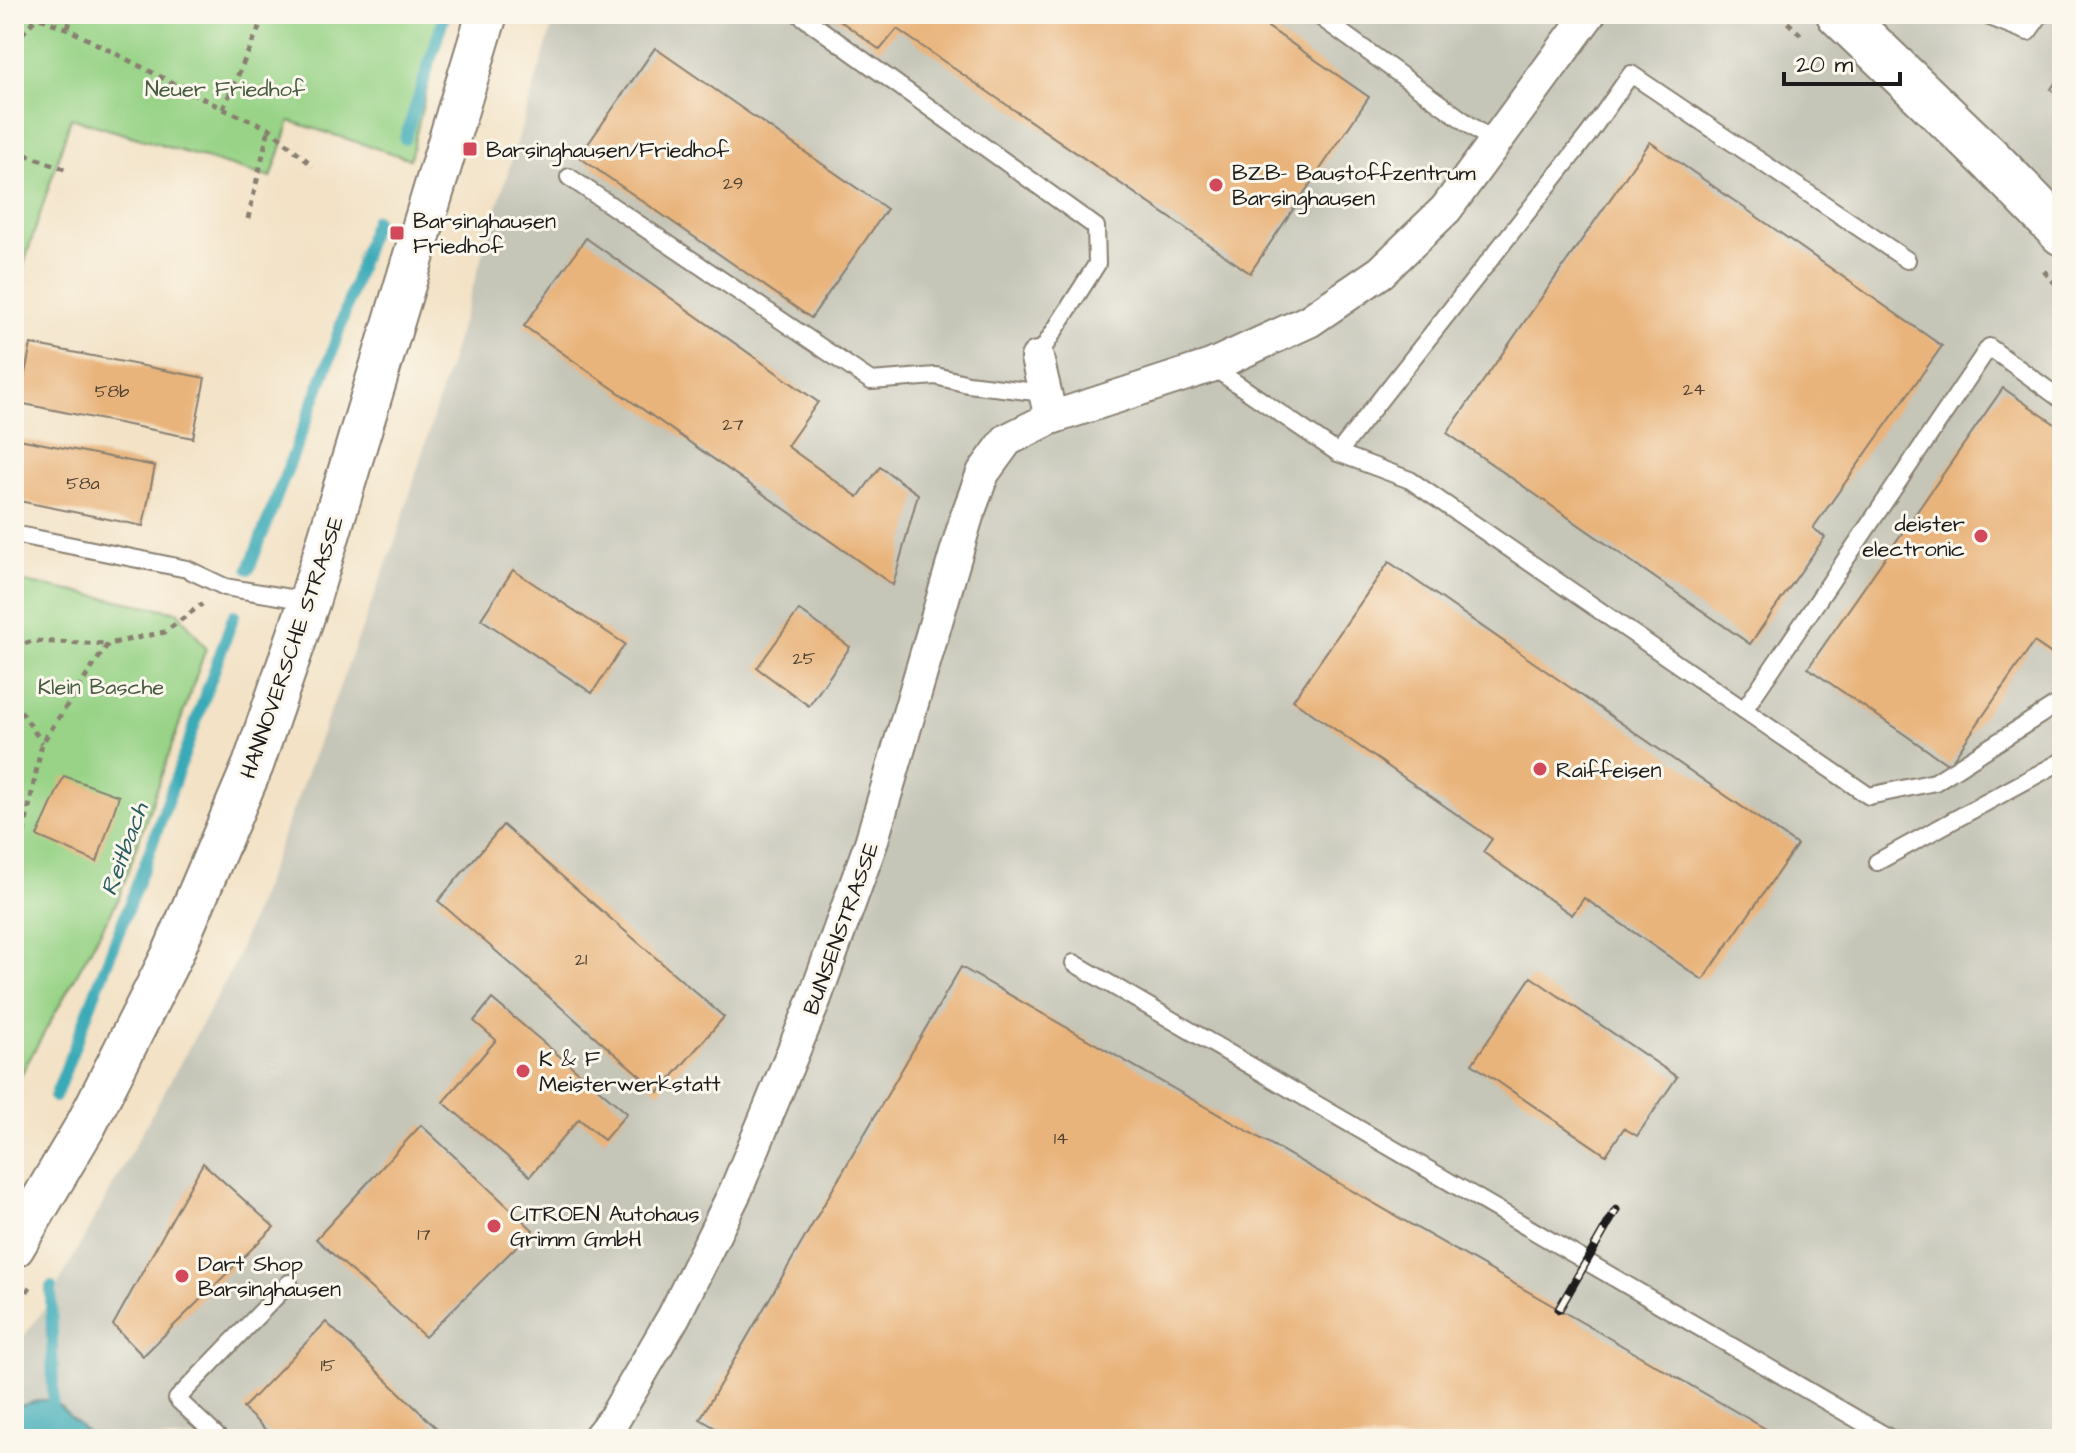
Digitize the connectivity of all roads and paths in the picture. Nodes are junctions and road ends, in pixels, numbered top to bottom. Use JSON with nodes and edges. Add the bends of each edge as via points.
{"nodes":[{"id":1,"x":29,"y":14,"type":"edge"},
{"id":2,"x":72,"y":14,"type":"edge"},
{"id":3,"x":265,"y":14,"type":"edge"},
{"id":4,"x":487,"y":14,"type":"edge"},
{"id":5,"x":799,"y":14,"type":"edge"},
{"id":6,"x":1316,"y":14,"type":"edge"},
{"id":7,"x":1589,"y":14,"type":"edge"},
{"id":8,"x":1982,"y":14,"type":"edge"},
{"id":9,"x":2041,"y":14,"type":"edge"},
{"id":10,"x":37,"y":17,"type":"junction"},
{"id":11,"x":1856,"y":19,"type":"edge"},
{"id":12,"x":68,"y":29,"type":"junction"},
{"id":13,"x":14,"y":43,"type":"edge"},
{"id":14,"x":223,"y":109,"type":"junction"},
{"id":15,"x":269,"y":128,"type":"junction"},
{"id":16,"x":1496,"y":144,"type":"junction"},
{"id":17,"x":14,"y":150,"type":"edge"},
{"id":18,"x":313,"y":166,"type":"dead end"},
{"id":19,"x":67,"y":170,"type":"dead end"},
{"id":20,"x":569,"y":177,"type":"dead end"},
{"id":21,"x":248,"y":219,"type":"dead end"},
{"id":22,"x":2062,"y":233,"type":"edge"},
{"id":23,"x":1907,"y":260,"type":"dead end"},
{"id":24,"x":1037,"y":358,"type":"joint"},
{"id":25,"x":1211,"y":366,"type":"junction"},
{"id":26,"x":2062,"y":400,"type":"edge"},
{"id":27,"x":1048,"y":406,"type":"junction"},
{"id":28,"x":1338,"y":453,"type":"junction"},
{"id":29,"x":14,"y":534,"type":"edge"},
{"id":30,"x":225,"y":587,"type":"junction"},
{"id":31,"x":309,"y":602,"type":"junction"},
{"id":32,"x":108,"y":644,"type":"junction"},
{"id":33,"x":14,"y":648,"type":"edge"},
{"id":34,"x":14,"y":701,"type":"edge"},
{"id":35,"x":2062,"y":701,"type":"edge"},
{"id":36,"x":1744,"y":710,"type":"junction"},
{"id":37,"x":42,"y":743,"type":"junction"},
{"id":38,"x":2062,"y":761,"type":"edge"},
{"id":39,"x":14,"y":855,"type":"edge"},
{"id":40,"x":1877,"y":862,"type":"dead end"},
{"id":41,"x":1074,"y":963,"type":"dead end"},
{"id":42,"x":14,"y":1247,"type":"edge"},
{"id":43,"x":289,"y":1283,"type":"dead end"},
{"id":44,"x":220,"y":1439,"type":"edge"},
{"id":45,"x":598,"y":1439,"type":"edge"},
{"id":46,"x":1891,"y":1439,"type":"edge"}],
"edges":[{"from":1,"to":10,"type":"path"},
{"from":2,"to":12,"type":"path"},
{"from":3,"to":14,"type":"path"},
{"from":4,"to":31,"type":"street","name":"HANNOVERSCHE STRASSE"},
{"from":5,"to":24,"type":"lane","via":[[1096,227],[1097,264]]},
{"from":6,"to":16,"type":"lane"},
{"from":7,"to":16,"type":"street","name":"BUNSENSTRASSE"},
{"from":8,"to":9,"type":"lane","via":[[2028,32]]},
{"from":10,"to":12,"type":"path"},
{"from":10,"to":13,"type":"path"},
{"from":11,"to":22,"type":"main road"},
{"from":12,"to":14,"type":"path"},
{"from":14,"to":15,"type":"path"},
{"from":15,"to":18,"type":"path"},
{"from":15,"to":21,"type":"path"},
{"from":16,"to":25,"type":"street","name":"BUNSENSTRASSE","via":[[1446,209],[1381,272],[1309,321]]},
{"from":17,"to":19,"type":"path"},
{"from":20,"to":27,"type":"lane","via":[[871,381],[936,376]]},
{"from":23,"to":28,"type":"lane","via":[[1631,74]]},
{"from":24,"to":27,"type":"street"},
{"from":25,"to":27,"type":"street","name":"BUNSENSTRASSE"},
{"from":25,"to":28,"type":"lane"},
{"from":26,"to":36,"type":"lane","via":[[1989,347]]},
{"from":27,"to":45,"type":"street","name":"BUNSENSTRASSE","via":[[1007,440],[983,473],[871,843],[812,1006],[736,1190],[681,1302]]},
{"from":28,"to":36,"type":"lane","via":[[1410,480]]},
{"from":29,"to":30,"type":"lane","via":[[187,569]]},
{"from":30,"to":31,"type":"lane"},
{"from":30,"to":32,"type":"path","via":[[165,632]]},
{"from":31,"to":42,"type":"street","name":"HANNOVERSCHE STRASSE","via":[[253,765],[172,955],[86,1125]]},
{"from":32,"to":33,"type":"path","via":[[32,641]]},
{"from":32,"to":37,"type":"path"},
{"from":34,"to":37,"type":"path"},
{"from":35,"to":36,"type":"lane","via":[[1935,782],[1869,796]]},
{"from":37,"to":39,"type":"path","via":[[24,832]]},
{"from":38,"to":40,"type":"lane"},
{"from":41,"to":46,"type":"lane"},
{"from":43,"to":44,"type":"lane","via":[[177,1399]]}]}
